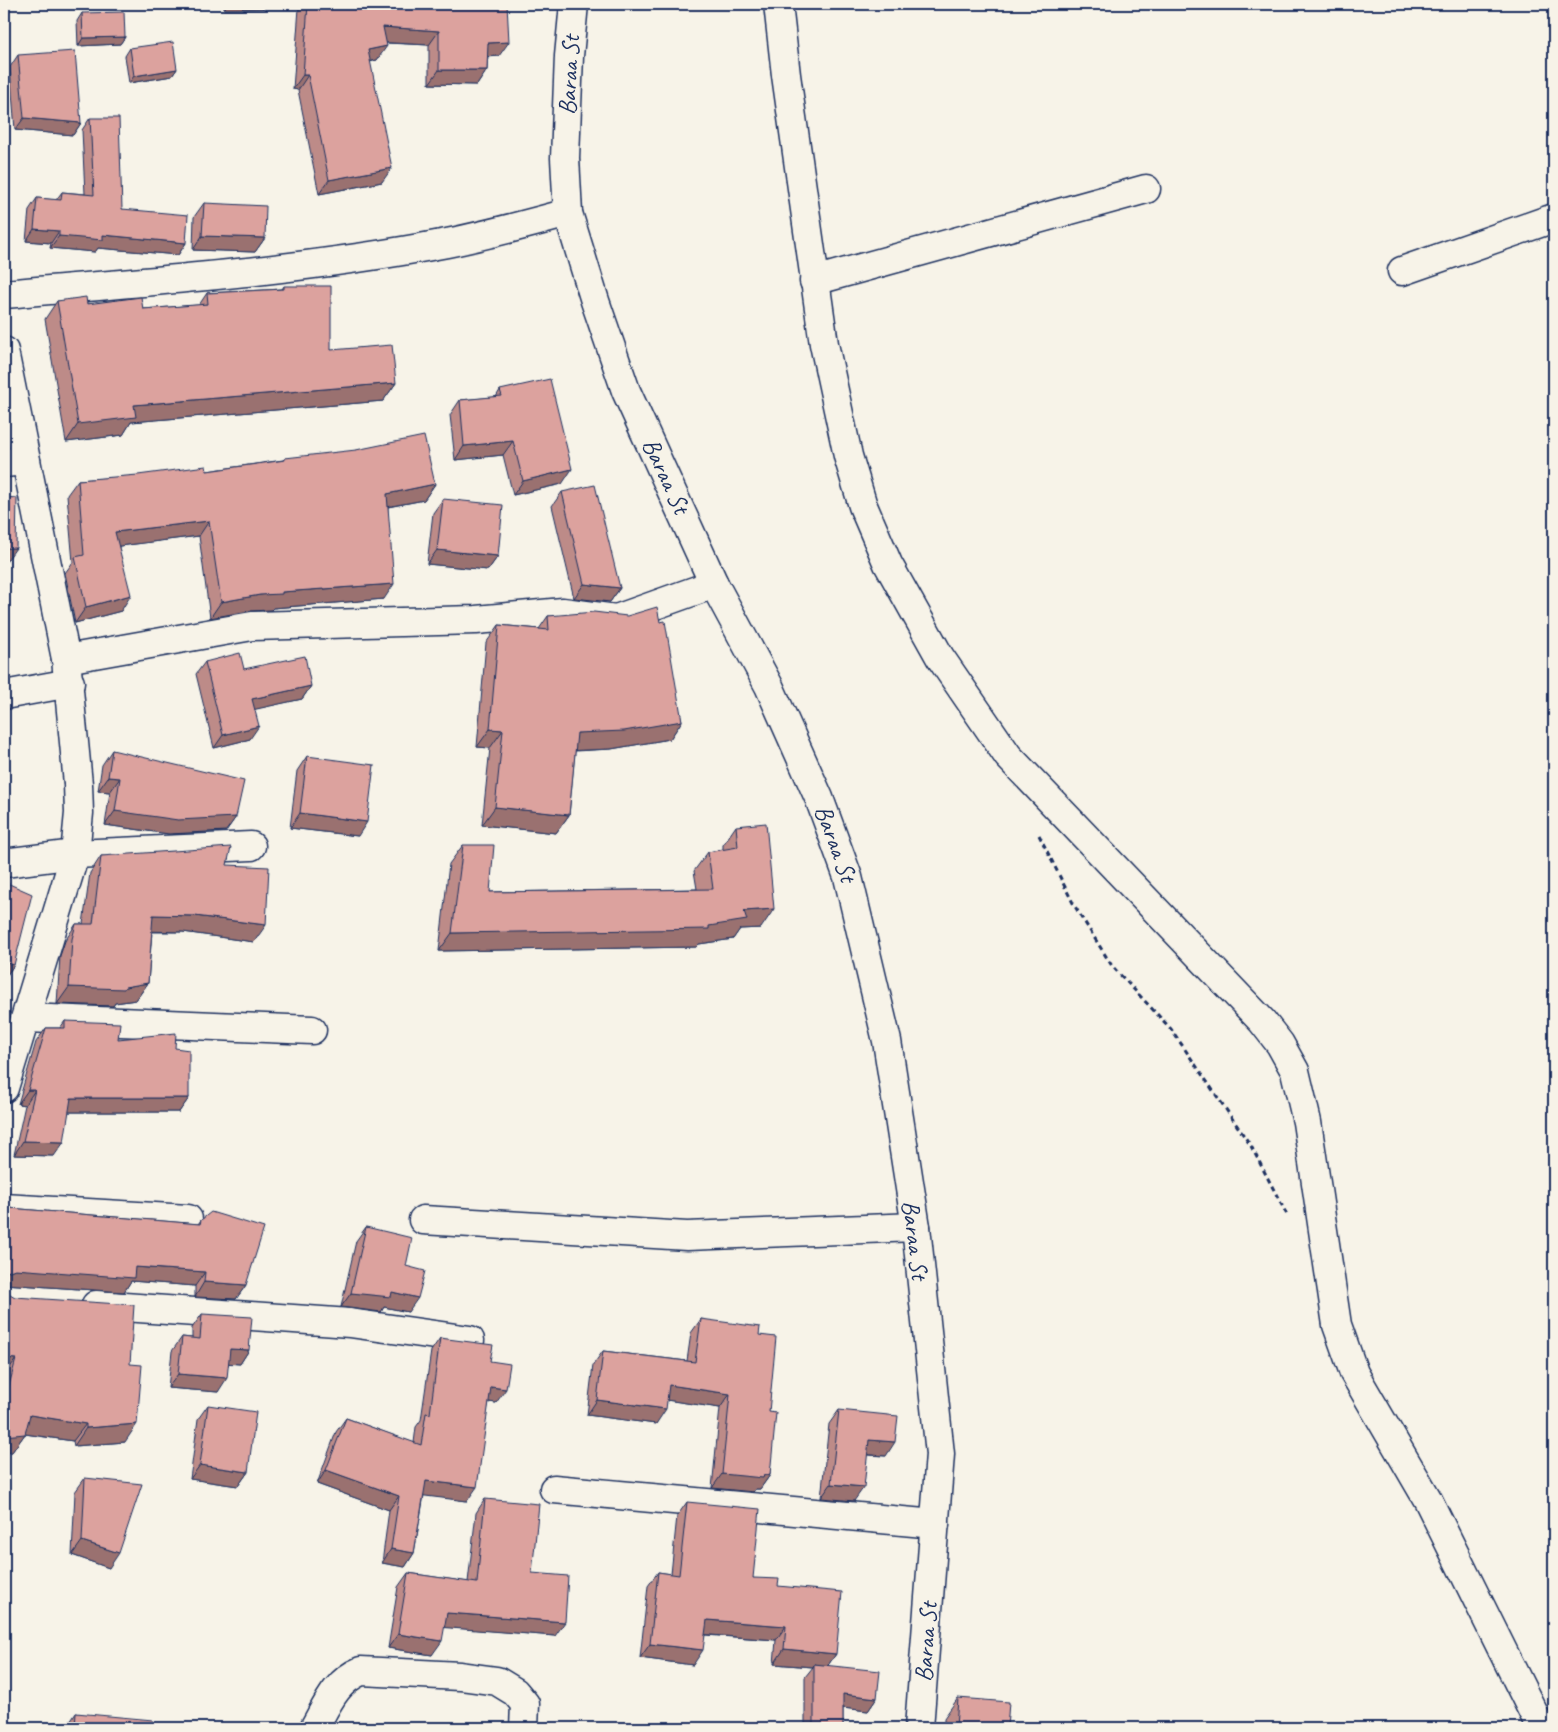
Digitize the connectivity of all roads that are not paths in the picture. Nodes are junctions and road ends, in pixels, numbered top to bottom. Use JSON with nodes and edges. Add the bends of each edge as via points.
{"nodes":[{"id":1,"x":574,"y":4,"type":"edge"},
{"id":2,"x":778,"y":4,"type":"edge"},
{"id":3,"x":1146,"y":189,"type":"dead end"},
{"id":4,"x":568,"y":213,"type":"junction"},
{"id":5,"x":1554,"y":218,"type":"edge"},
{"id":6,"x":1402,"y":271,"type":"dead end"},
{"id":7,"x":814,"y":281,"type":"junction"},
{"id":8,"x":4,"y":294,"type":"edge"},
{"id":9,"x":4,"y":351,"type":"edge"},
{"id":10,"x":15,"y":462,"type":"edge"},
{"id":11,"x":714,"y":584,"type":"junction"},
{"id":12,"x":68,"y":671,"type":"junction"},
{"id":13,"x":4,"y":695,"type":"edge"},
{"id":14,"x":251,"y":846,"type":"dead end"},
{"id":15,"x":75,"y":854,"type":"junction"},
{"id":16,"x":4,"y":863,"type":"edge"},
{"id":17,"x":27,"y":1018,"type":"junction"},
{"id":18,"x":312,"y":1030,"type":"dead end"},
{"id":19,"x":4,"y":1088,"type":"edge"},
{"id":20,"x":4,"y":1208,"type":"edge"},
{"id":21,"x":188,"y":1219,"type":"dead end"},
{"id":22,"x":423,"y":1220,"type":"dead end"},
{"id":23,"x":916,"y":1227,"type":"junction"},
{"id":24,"x":72,"y":1303,"type":"edge"},
{"id":25,"x":470,"y":1340,"type":"edge"},
{"id":26,"x":554,"y":1489,"type":"dead end"},
{"id":27,"x":935,"y":1524,"type":"junction"},
{"id":28,"x":314,"y":1728,"type":"edge"},
{"id":29,"x":524,"y":1728,"type":"edge"},
{"id":30,"x":919,"y":1728,"type":"edge"},
{"id":31,"x":1540,"y":1728,"type":"edge"}],
"edges":[{"from":1,"to":4,"type":"street","name":"Baraa St","via":[[565,158]]},
{"from":2,"to":7,"type":"street"},
{"from":3,"to":7,"type":"street"},
{"from":4,"to":8,"type":"street","via":[[448,243],[378,254],[144,282]]},
{"from":4,"to":11,"type":"street","name":"Baraa St","via":[[594,302],[626,392]]},
{"from":5,"to":6,"type":"street"},
{"from":7,"to":31,"type":"street","via":[[848,456],[863,506],[888,564],[940,656],[1008,756],[1262,1021],[1295,1071],[1307,1122],[1337,1325],[1354,1373],[1428,1500]]},
{"from":9,"to":10,"type":"street"},
{"from":10,"to":12,"type":"street"},
{"from":11,"to":12,"type":"street","via":[[616,618],[563,612],[476,620],[252,626]]},
{"from":11,"to":23,"type":"street","name":"Baraa St","via":[[770,686],[819,798],[848,877],[887,1041]]},
{"from":12,"to":13,"type":"street"},
{"from":12,"to":15,"type":"street","via":[[79,813]]},
{"from":14,"to":15,"type":"street"},
{"from":15,"to":16,"type":"street"},
{"from":15,"to":17,"type":"street"},
{"from":17,"to":18,"type":"street"},
{"from":17,"to":19,"type":"street"},
{"from":20,"to":21,"type":"street"},
{"from":22,"to":23,"type":"street","via":[[687,1236]]},
{"from":23,"to":27,"type":"street","name":"Baraa St","via":[[940,1454]]},
{"from":24,"to":25,"type":"street","via":[[350,1322]]},
{"from":26,"to":27,"type":"street"},
{"from":27,"to":30,"type":"street","name":"Baraa St"},
{"from":28,"to":29,"type":"street","via":[[339,1684],[361,1671],[497,1681],[515,1692],[525,1704]]}]}
